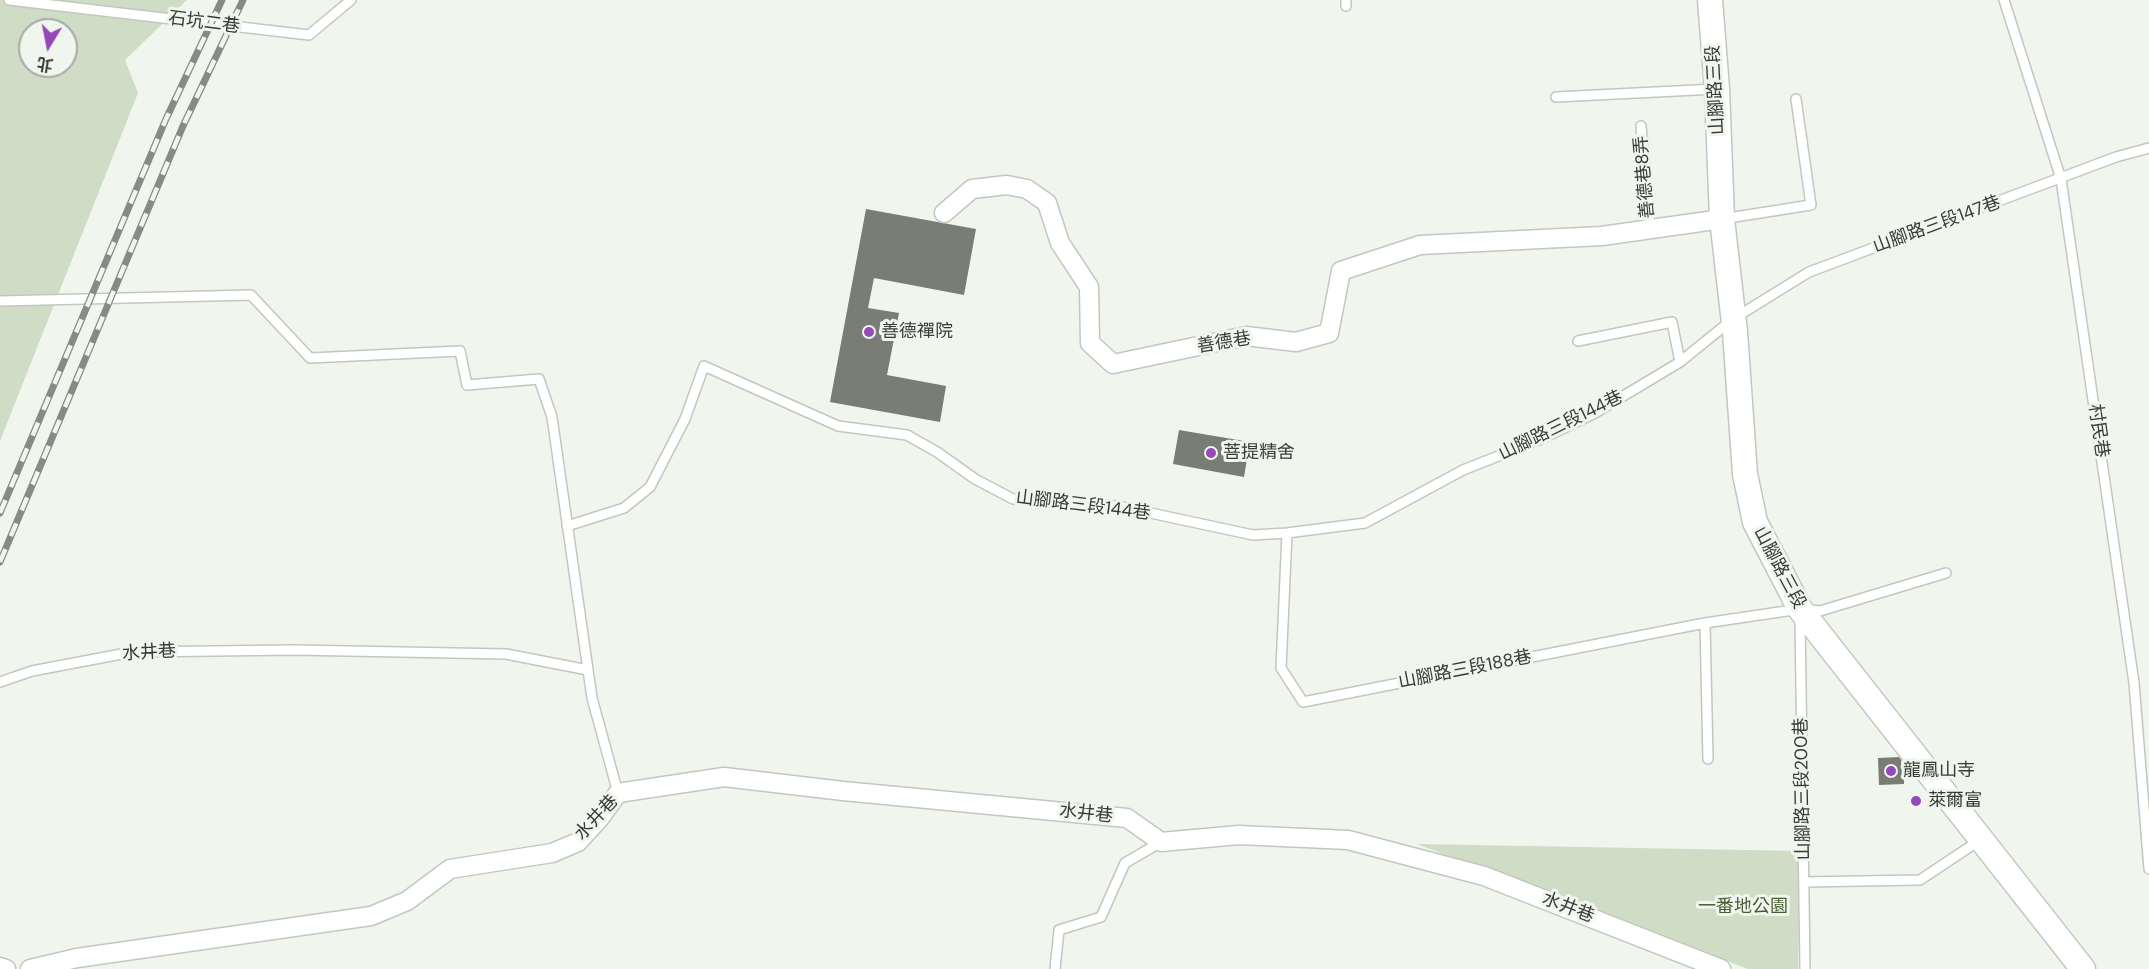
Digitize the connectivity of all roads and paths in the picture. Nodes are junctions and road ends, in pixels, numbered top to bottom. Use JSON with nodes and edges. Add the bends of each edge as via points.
{"nodes":[{"id":1,"x":9,"y":0,"type":"edge"},
{"id":2,"x":351,"y":0,"type":"edge"},
{"id":3,"x":1710,"y":0,"type":"edge"},
{"id":4,"x":2004,"y":0,"type":"edge"},
{"id":5,"x":1717,"y":89,"type":"junction"},
{"id":6,"x":1556,"y":97,"type":"dead end"},
{"id":7,"x":1796,"y":99,"type":"dead end"},
{"id":8,"x":1641,"y":126,"type":"dead end"},
{"id":9,"x":2149,"y":148,"type":"edge"},
{"id":10,"x":2061,"y":179,"type":"junction"},
{"id":11,"x":944,"y":213,"type":"dead end"},
{"id":12,"x":1722,"y":219,"type":"junction"},
{"id":13,"x":1650,"y":229,"type":"junction"},
{"id":14,"x":0,"y":301,"type":"edge"},
{"id":15,"x":1733,"y":318,"type":"junction"},
{"id":16,"x":1578,"y":341,"type":"dead end"},
{"id":17,"x":1680,"y":362,"type":"junction"},
{"id":18,"x":567,"y":526,"type":"junction"},
{"id":19,"x":1287,"y":533,"type":"junction"},
{"id":20,"x":1946,"y":573,"type":"dead end"},
{"id":21,"x":1800,"y":609,"type":"junction"},
{"id":22,"x":1705,"y":623,"type":"junction"},
{"id":23,"x":588,"y":670,"type":"junction"},
{"id":24,"x":0,"y":682,"type":"edge"},
{"id":25,"x":1708,"y":759,"type":"dead end"},
{"id":26,"x":618,"y":793,"type":"junction"},
{"id":27,"x":1980,"y":840,"type":"junction"},
{"id":28,"x":1161,"y":842,"type":"junction"},
{"id":29,"x":2149,"y":869,"type":"edge"},
{"id":30,"x":1804,"y":882,"type":"junction"},
{"id":31,"x":73,"y":964,"type":"edge"},
{"id":32,"x":0,"y":967,"type":"edge"},
{"id":33,"x":6,"y":969,"type":"edge"},
{"id":34,"x":30,"y":969,"type":"edge"},
{"id":35,"x":1055,"y":969,"type":"edge"},
{"id":36,"x":1721,"y":969,"type":"edge"},
{"id":37,"x":1805,"y":969,"type":"edge"},
{"id":38,"x":2083,"y":969,"type":"edge"}],
"edges":[{"from":1,"to":2,"type":"lane","name":"石坑二巷","via":[[309,34]]},
{"from":3,"to":5,"type":"main road","name":"山腳路三段"},
{"from":4,"to":10,"type":"lane","name":"村民巷"},
{"from":5,"to":6,"type":"lane"},
{"from":5,"to":12,"type":"main road","name":"山腳路三段"},
{"from":7,"to":12,"type":"lane","via":[[1811,204]]},
{"from":8,"to":13,"type":"lane","name":"善德巷8弄"},
{"from":9,"to":10,"type":"lane","name":"山腳路三段147巷"},
{"from":10,"to":15,"type":"lane","name":"山腳路三段147巷","via":[[1809,272]]},
{"from":10,"to":29,"type":"lane","name":"村民巷","via":[[2134,683]]},
{"from":11,"to":13,"type":"street","name":"善德巷","via":[[972,189],[1007,185],[1027,189],[1047,203],[1060,243],[1089,287],[1090,343],[1113,364],[1246,336],[1296,342],[1329,333],[1341,272],[1420,245],[1565,239]]},
{"from":12,"to":13,"type":"street","name":"善德巷"},
{"from":12,"to":15,"type":"main road","name":"山腳路三段"},
{"from":14,"to":18,"type":"lane","via":[[251,296],[310,358],[460,351],[467,385],[539,379],[552,417]]},
{"from":15,"to":17,"type":"lane","name":"山腳路三段144巷"},
{"from":15,"to":21,"type":"main road","name":"山腳路三段","via":[[1745,474],[1755,522]]},
{"from":16,"to":17,"type":"lane","via":[[1672,322]]},
{"from":17,"to":19,"type":"lane","name":"山腳路三段144巷","via":[[1595,413],[1463,470],[1365,522]]},
{"from":18,"to":19,"type":"lane","name":"山腳路三段144巷","via":[[624,508],[650,487],[685,419],[704,366],[838,426],[907,435],[1013,499],[1118,507],[1253,535]]},
{"from":18,"to":23,"type":"lane"},
{"from":19,"to":22,"type":"lane","name":"山腳路三段188巷","via":[[1281,668],[1304,702]]},
{"from":20,"to":21,"type":"lane","name":"山腳路三段188巷","via":[[1820,611]]},
{"from":21,"to":22,"type":"lane","name":"山腳路三段188巷"},
{"from":21,"to":27,"type":"main road","name":"山腳路三段"},
{"from":21,"to":30,"type":"lane","name":"山腳路三段200巷"},
{"from":22,"to":25,"type":"lane"},
{"from":23,"to":24,"type":"lane","name":"水井巷","via":[[506,654],[132,652],[32,671]]},
{"from":23,"to":26,"type":"lane"},
{"from":26,"to":28,"type":"street","name":"水井巷","via":[[724,777],[1126,818]]},
{"from":26,"to":31,"type":"street","name":"水井巷","via":[[578,842],[552,853],[450,869],[407,901],[371,916]]},
{"from":27,"to":30,"type":"lane","via":[[1920,880]]},
{"from":27,"to":38,"type":"main road","name":"山腳路三段"},
{"from":28,"to":35,"type":"lane","name":"水井巷","via":[[1125,863],[1101,917],[1059,930]]},
{"from":28,"to":36,"type":"street","name":"水井巷","via":[[1239,835],[1347,840],[1484,876]]},
{"from":30,"to":37,"type":"lane","name":"山腳路三段200巷"},
{"from":31,"to":34,"type":"street","name":"水井巷"},
{"from":32,"to":33,"type":"street"}]}
